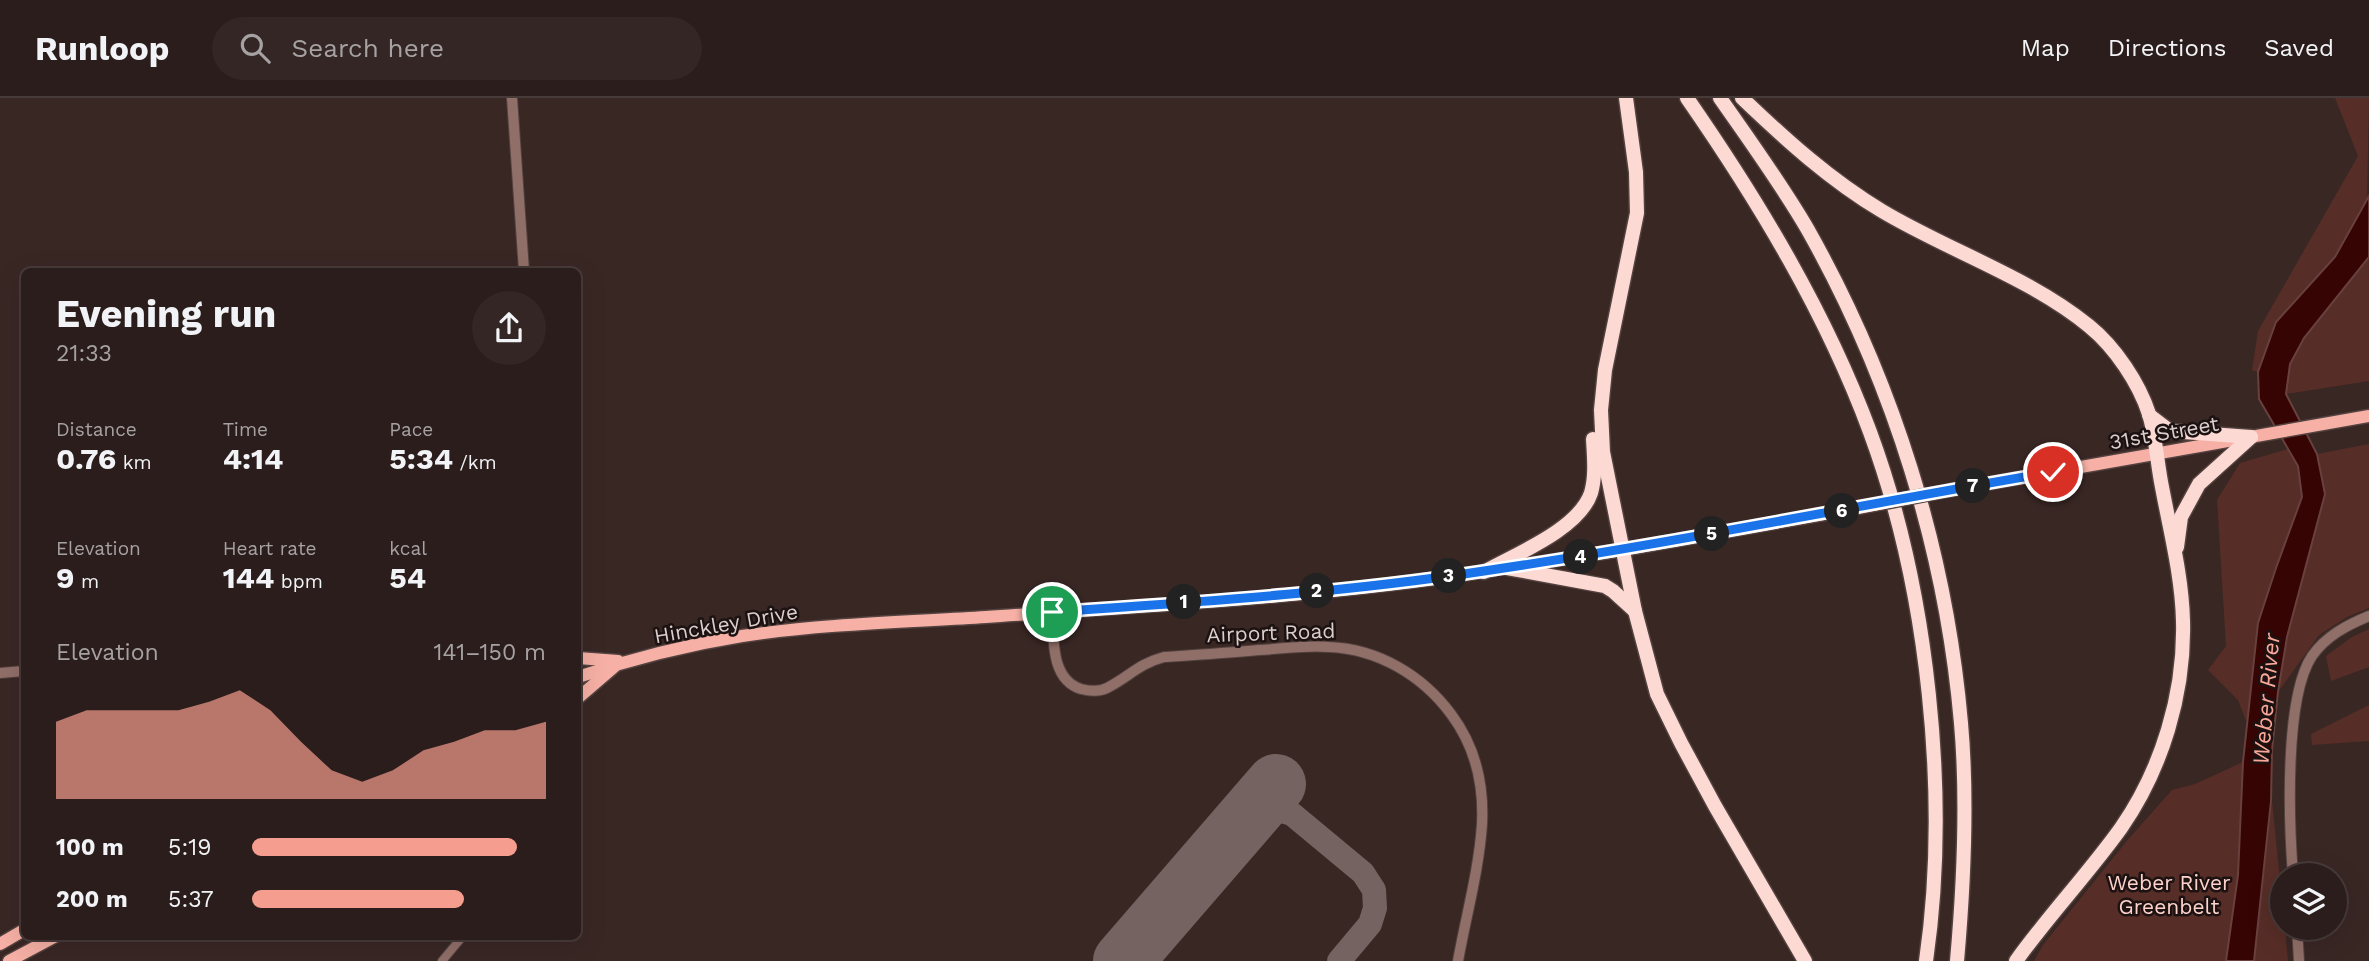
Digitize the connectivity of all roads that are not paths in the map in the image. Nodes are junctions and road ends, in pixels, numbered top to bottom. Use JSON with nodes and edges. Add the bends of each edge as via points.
{"nodes":[{"id":1,"x":512,"y":98,"type":"edge"},
{"id":2,"x":1626,"y":98,"type":"edge"},
{"id":3,"x":1687,"y":98,"type":"edge"},
{"id":4,"x":1720,"y":98,"type":"edge"},
{"id":5,"x":1742,"y":98,"type":"edge"},
{"id":6,"x":524,"y":268,"type":"edge"},
{"id":7,"x":1605,"y":370,"type":"junction"},
{"id":8,"x":2149,"y":415,"type":"junction"},
{"id":9,"x":2369,"y":416,"type":"edge"},
{"id":10,"x":2251,"y":438,"type":"junction"},
{"id":11,"x":2156,"y":455,"type":"junction"},
{"id":12,"x":1622,"y":550,"type":"junction"},
{"id":13,"x":2176,"y":559,"type":"junction"},
{"id":14,"x":1507,"y":568,"type":"junction"},
{"id":15,"x":1484,"y":572,"type":"junction"},
{"id":16,"x":1635,"y":611,"type":"junction"},
{"id":17,"x":1052,"y":612,"type":"junction"},
{"id":18,"x":2369,"y":616,"type":"edge"},
{"id":19,"x":883,"y":624,"type":"joint"},
{"id":20,"x":581,"y":658,"type":"edge"},
{"id":21,"x":621,"y":663,"type":"junction"},
{"id":22,"x":21,"y":671,"type":"edge"},
{"id":23,"x":0,"y":673,"type":"edge"},
{"id":24,"x":581,"y":676,"type":"edge"},
{"id":25,"x":581,"y":696,"type":"edge"},
{"id":26,"x":2292,"y":863,"type":"edge"},
{"id":27,"x":21,"y":932,"type":"edge"},
{"id":28,"x":48,"y":940,"type":"edge"},
{"id":29,"x":460,"y":940,"type":"edge"},
{"id":30,"x":2298,"y":940,"type":"edge"},
{"id":31,"x":0,"y":943,"type":"edge"},
{"id":32,"x":10,"y":960,"type":"edge"},
{"id":33,"x":442,"y":961,"type":"edge"},
{"id":34,"x":1458,"y":961,"type":"edge"},
{"id":35,"x":1805,"y":961,"type":"edge"},
{"id":36,"x":1926,"y":961,"type":"edge"},
{"id":37,"x":1957,"y":961,"type":"edge"},
{"id":38,"x":2016,"y":961,"type":"edge"},
{"id":39,"x":2299,"y":961,"type":"edge"}],
"edges":[{"from":1,"to":6,"type":"street"},
{"from":2,"to":7,"type":"highway","via":[[1637,213]]},
{"from":3,"to":36,"type":"highway","via":[[1737,170],[1799,277],[1864,418],[1890,492],[1919,625],[1931,731],[1935,869]]},
{"from":4,"to":37,"type":"highway","via":[[1807,229],[1850,312],[1917,487],[1937,565],[1961,722],[1965,805]]},
{"from":5,"to":8,"type":"highway","via":[[1839,183],[1882,211],[2032,288],[2093,329],[2133,381]]},
{"from":7,"to":12,"type":"highway","via":[[1603,452]]},
{"from":7,"to":15,"type":"highway","via":[[1595,393],[1593,481],[1583,509],[1555,533]]},
{"from":8,"to":10,"type":"highway","via":[[2171,431]]},
{"from":8,"to":11,"type":"highway"},
{"from":9,"to":10,"type":"main road","name":"31st Street"},
{"from":10,"to":11,"type":"main road","name":"31st Street"},
{"from":10,"to":13,"type":"highway","via":[[2199,484],[2181,517]]},
{"from":11,"to":12,"type":"main road","name":"31st Street","bridge":true},
{"from":11,"to":13,"type":"highway"},
{"from":12,"to":14,"type":"main road","name":"31st Street"},
{"from":12,"to":16,"type":"highway"},
{"from":13,"to":38,"type":"highway","via":[[2182,659],[2175,700],[2148,785],[2085,876]]},
{"from":14,"to":15,"type":"main road","name":"31st Street"},
{"from":14,"to":16,"type":"highway","via":[[1605,586]]},
{"from":15,"to":17,"type":"main road","name":"31st Street","via":[[1264,596]]},
{"from":16,"to":35,"type":"highway","via":[[1657,694],[1715,806]]},
{"from":17,"to":19,"type":"main road","name":"31st Street"},
{"from":17,"to":34,"type":"street","name":"Airport Road","via":[[1062,676],[1074,687],[1089,691],[1104,690],[1145,662],[1164,657],[1297,648],[1358,651],[1419,680],[1462,729],[1476,760],[1481,789],[1482,825]]},
{"from":18,"to":26,"type":"street","via":[[2325,641],[2304,672],[2291,762]]},
{"from":19,"to":21,"type":"main road","name":"Hinckley Drive","via":[[743,636]]},
{"from":20,"to":21,"type":"main road"},
{"from":21,"to":24,"type":"main road","name":"Hinckley Drive"},
{"from":21,"to":25,"type":"main road"},
{"from":22,"to":23,"type":"street"},
{"from":27,"to":31,"type":"main road"},
{"from":28,"to":32,"type":"main road"},
{"from":29,"to":33,"type":"street"},
{"from":30,"to":39,"type":"street"},
{"from":31,"to":32,"type":"street"}]}
